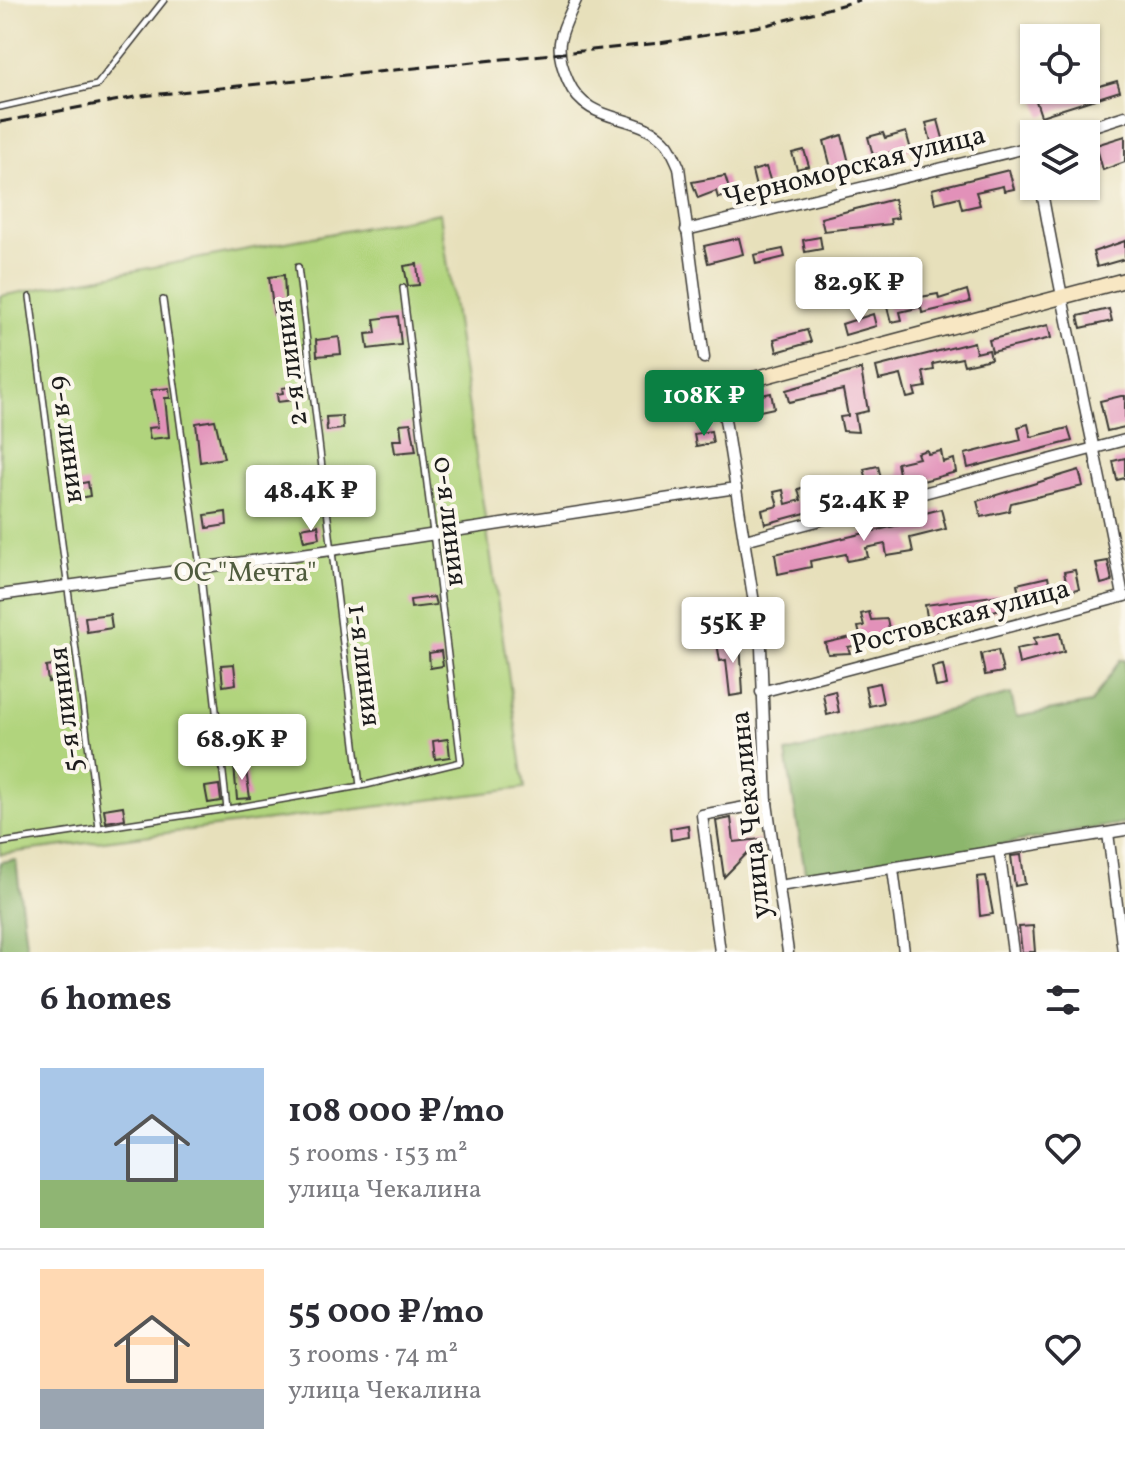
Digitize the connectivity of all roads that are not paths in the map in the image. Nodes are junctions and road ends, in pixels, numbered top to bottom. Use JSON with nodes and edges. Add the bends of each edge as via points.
{"nodes":[{"id":1,"x":164,"y":0,"type":"edge"},
{"id":2,"x":576,"y":0,"type":"edge"},
{"id":3,"x":0,"y":107,"type":"edge"},
{"id":4,"x":1125,"y":116,"type":"edge"},
{"id":5,"x":1100,"y":124,"type":"edge"},
{"id":6,"x":1020,"y":149,"type":"edge"},
{"id":7,"x":1043,"y":200,"type":"edge"},
{"id":8,"x":686,"y":230,"type":"junction"},
{"id":9,"x":298,"y":267,"type":"dead end"},
{"id":10,"x":1125,"y":280,"type":"edge"},
{"id":11,"x":403,"y":288,"type":"dead end"},
{"id":12,"x":30,"y":297,"type":"dead end"},
{"id":13,"x":1060,"y":297,"type":"junction"},
{"id":14,"x":163,"y":300,"type":"dead end"},
{"id":15,"x":704,"y":358,"type":"dead end"},
{"id":16,"x":720,"y":388,"type":"joint"},
{"id":17,"x":1125,"y":440,"type":"edge"},
{"id":18,"x":1095,"y":448,"type":"junction"},
{"id":19,"x":736,"y":488,"type":"junction"},
{"id":20,"x":433,"y":535,"type":"junction"},
{"id":21,"x":745,"y":540,"type":"junction"},
{"id":22,"x":331,"y":550,"type":"junction"},
{"id":23,"x":200,"y":567,"type":"junction"},
{"id":24,"x":70,"y":587,"type":"junction"},
{"id":25,"x":0,"y":595,"type":"edge"},
{"id":26,"x":1124,"y":596,"type":"edge"},
{"id":27,"x":761,"y":692,"type":"junction"},
{"id":28,"x":360,"y":786,"type":"junction"},
{"id":29,"x":767,"y":803,"type":"junction"},
{"id":30,"x":227,"y":809,"type":"junction"},
{"id":31,"x":99,"y":828,"type":"junction"},
{"id":32,"x":1125,"y":830,"type":"edge"},
{"id":33,"x":1108,"y":833,"type":"junction"},
{"id":34,"x":0,"y":843,"type":"edge"},
{"id":35,"x":999,"y":850,"type":"junction"},
{"id":36,"x":893,"y":869,"type":"junction"},
{"id":37,"x":779,"y":886,"type":"junction"},
{"id":38,"x":720,"y":952,"type":"edge"},
{"id":39,"x":788,"y":952,"type":"edge"},
{"id":40,"x":904,"y":952,"type":"edge"},
{"id":41,"x":1013,"y":952,"type":"edge"},
{"id":42,"x":1123,"y":952,"type":"edge"}],
"edges":[{"from":1,"to":3,"type":"lane","via":[[97,85]]},
{"from":2,"to":8,"type":"street","via":[[558,46],[576,99],[637,124],[667,143],[679,167]]},
{"from":4,"to":5,"type":"street"},
{"from":6,"to":8,"type":"street","name":"Черноморская улица"},
{"from":7,"to":13,"type":"street"},
{"from":8,"to":15,"type":"street"},
{"from":9,"to":22,"type":"lane","name":"2-я линия"},
{"from":10,"to":13,"type":"street"},
{"from":11,"to":20,"type":"lane","name":"0-я линия"},
{"from":12,"to":24,"type":"lane","name":"6-я линия"},
{"from":13,"to":16,"type":"street"},
{"from":13,"to":18,"type":"street"},
{"from":14,"to":23,"type":"lane"},
{"from":16,"to":19,"type":"street","name":"улица Чекалина"},
{"from":17,"to":18,"type":"street"},
{"from":18,"to":21,"type":"street"},
{"from":18,"to":26,"type":"street"},
{"from":19,"to":20,"type":"street"},
{"from":19,"to":21,"type":"street","name":"улица Чекалина"},
{"from":20,"to":22,"type":"street"},
{"from":20,"to":28,"type":"lane","name":"0-я линия","via":[[463,758],[458,765]]},
{"from":21,"to":27,"type":"street","name":"улица Чекалина","via":[[761,647]]},
{"from":22,"to":23,"type":"street"},
{"from":22,"to":28,"type":"lane","name":"1-я линия"},
{"from":23,"to":24,"type":"street"},
{"from":23,"to":30,"type":"lane"},
{"from":24,"to":25,"type":"street"},
{"from":24,"to":31,"type":"lane","name":"5-я линия"},
{"from":26,"to":27,"type":"street","name":"Ростовская улица"},
{"from":27,"to":29,"type":"street","name":"улица Чекалина"},
{"from":28,"to":30,"type":"lane"},
{"from":29,"to":37,"type":"street","name":"улица Чекалина"},
{"from":29,"to":38,"type":"street","via":[[702,815]]},
{"from":30,"to":31,"type":"lane"},
{"from":31,"to":34,"type":"lane"},
{"from":32,"to":33,"type":"street"},
{"from":33,"to":35,"type":"street"},
{"from":33,"to":42,"type":"street"},
{"from":35,"to":36,"type":"street"},
{"from":35,"to":41,"type":"street"},
{"from":36,"to":37,"type":"street"},
{"from":36,"to":40,"type":"street"},
{"from":37,"to":39,"type":"street","name":"улица Чекалина"}]}
